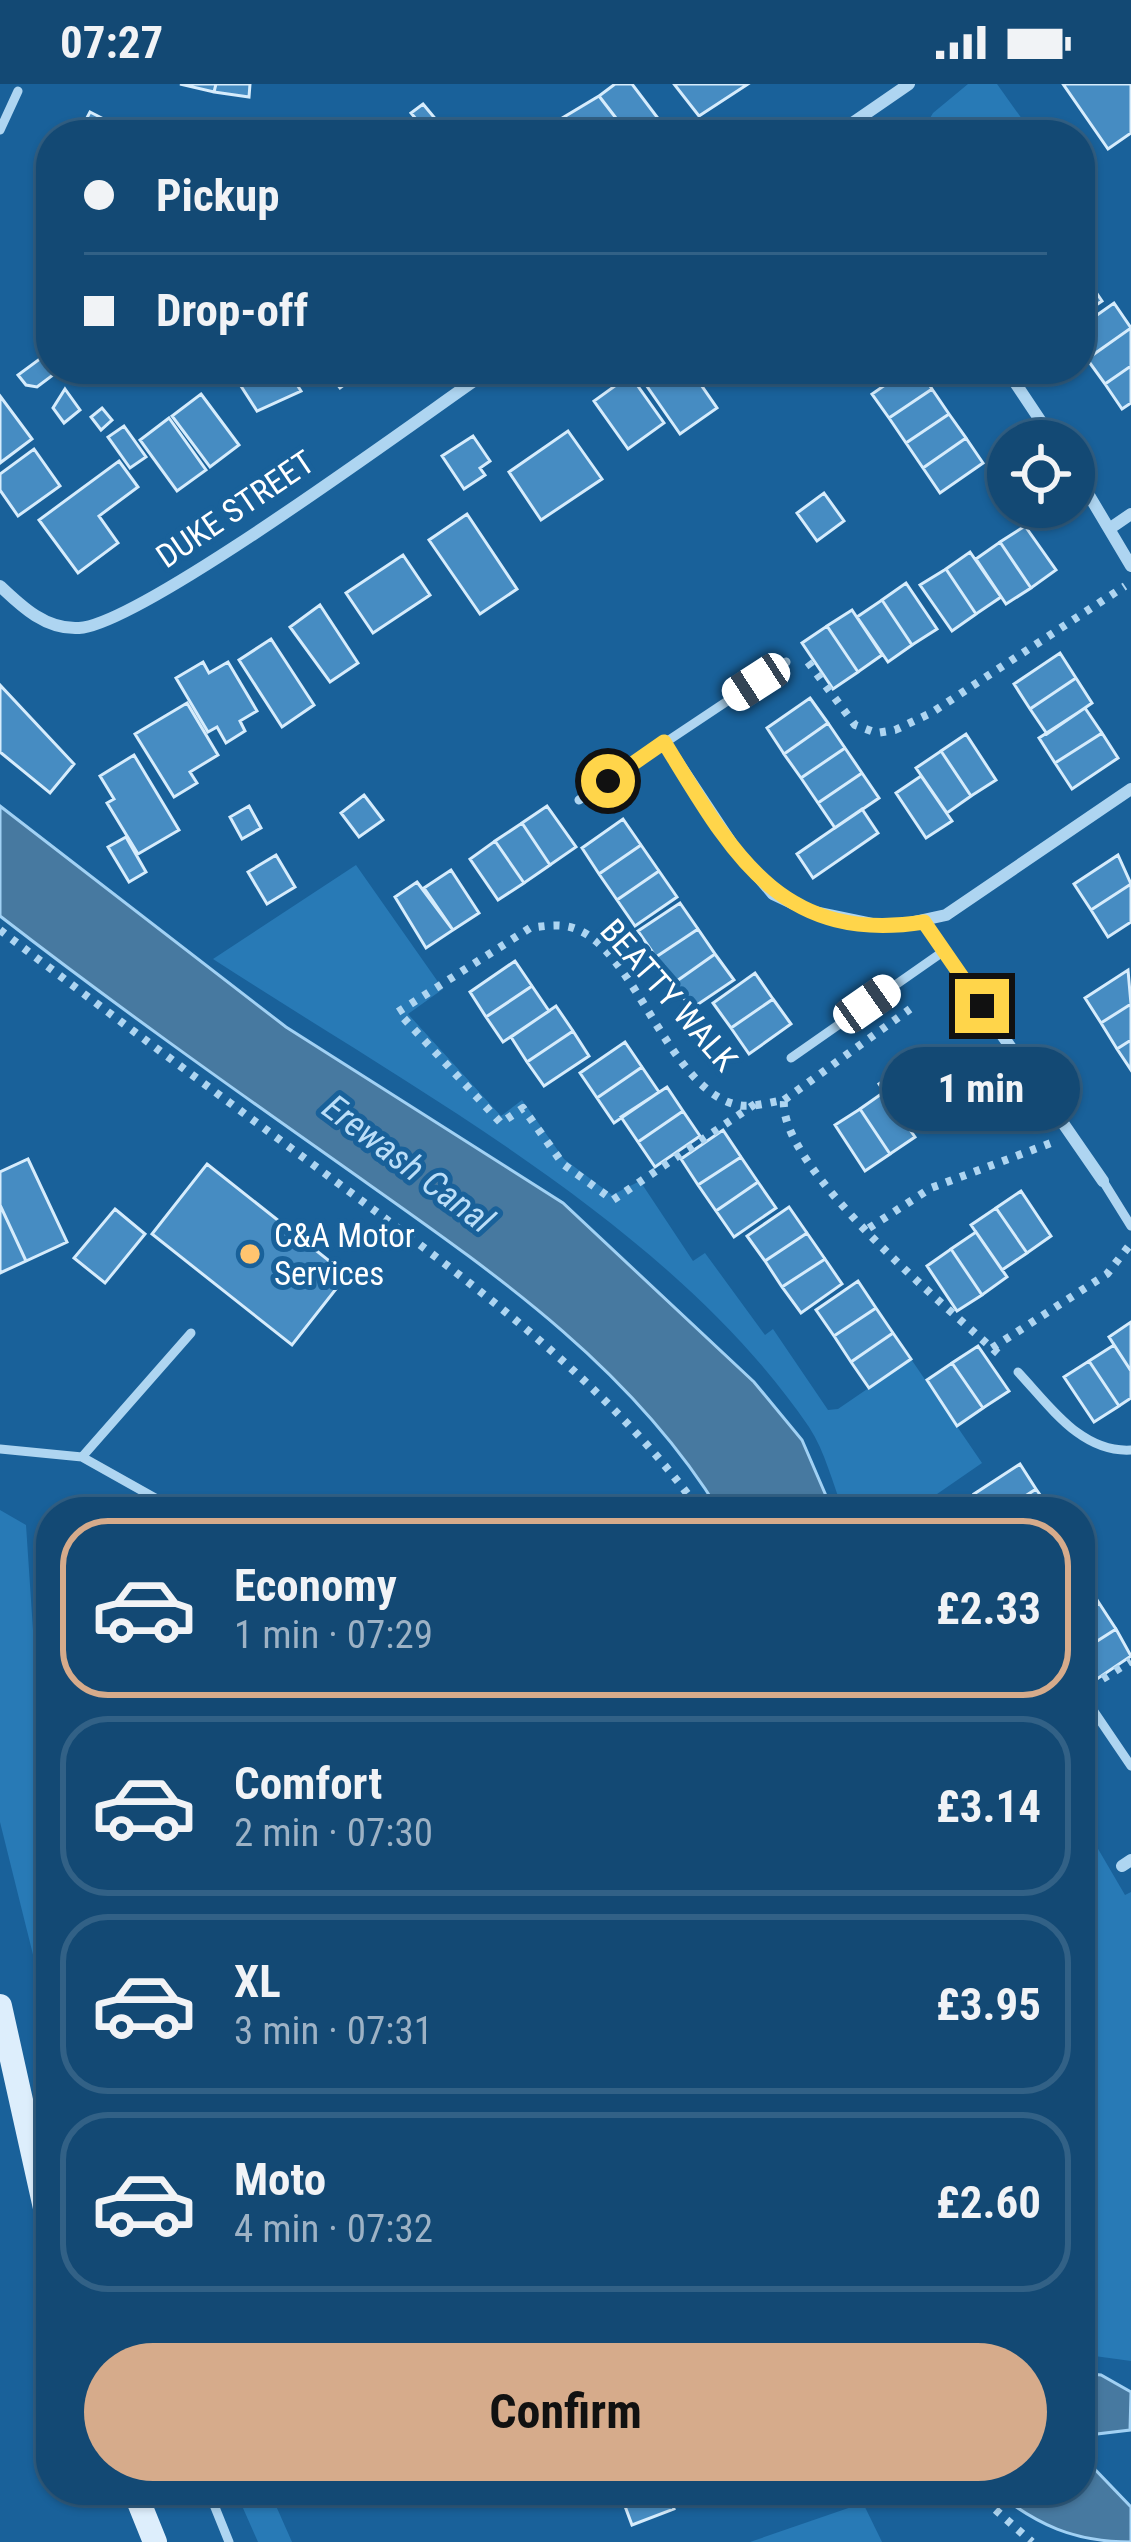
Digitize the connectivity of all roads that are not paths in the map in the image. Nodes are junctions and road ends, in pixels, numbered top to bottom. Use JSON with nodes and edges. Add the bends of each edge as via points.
{"nodes":[{"id":1,"x":910,"y":84,"type":"edge"},
{"id":2,"x":18,"y":91,"type":"dead end"},
{"id":3,"x":860,"y":120,"type":"edge"},
{"id":4,"x":0,"y":130,"type":"edge"},
{"id":5,"x":469,"y":384,"type":"edge"},
{"id":6,"x":1016,"y":384,"type":"edge"},
{"id":7,"x":1040,"y":420,"type":"edge"},
{"id":8,"x":1095,"y":501,"type":"edge"},
{"id":9,"x":1131,"y":514,"type":"edge"},
{"id":10,"x":1112,"y":526,"type":"junction"},
{"id":11,"x":1131,"y":566,"type":"edge"},
{"id":12,"x":0,"y":586,"type":"edge"},
{"id":13,"x":786,"y":662,"type":"road end"},
{"id":14,"x":664,"y":742,"type":"junction"},
{"id":15,"x":1131,"y":789,"type":"edge"},
{"id":16,"x":579,"y":800,"type":"dead end"},
{"id":17,"x":924,"y":922,"type":"junction"},
{"id":18,"x":944,"y":950,"type":"junction"},
{"id":19,"x":790,"y":1058,"type":"dead end"},
{"id":20,"x":1102,"y":1181,"type":"joint"},
{"id":21,"x":1131,"y":1226,"type":"edge"},
{"id":22,"x":190,"y":1333,"type":"dead end"},
{"id":23,"x":1018,"y":1372,"type":"road end"},
{"id":24,"x":0,"y":1449,"type":"edge"},
{"id":25,"x":1131,"y":1450,"type":"edge"},
{"id":26,"x":82,"y":1457,"type":"junction"},
{"id":27,"x":153,"y":1497,"type":"edge"},
{"id":28,"x":1095,"y":1713,"type":"edge"},
{"id":29,"x":1131,"y":1766,"type":"edge"},
{"id":30,"x":0,"y":2006,"type":"edge"},
{"id":31,"x":20,"y":2101,"type":"junction"},
{"id":32,"x":36,"y":2122,"type":"edge"},
{"id":33,"x":36,"y":2170,"type":"edge"},
{"id":34,"x":140,"y":2505,"type":"edge"},
{"id":35,"x":214,"y":2505,"type":"edge"},
{"id":36,"x":155,"y":2542,"type":"edge"},
{"id":37,"x":230,"y":2542,"type":"edge"}],
"edges":[{"from":1,"to":3,"type":"street"},
{"from":2,"to":4,"type":"lane"},
{"from":5,"to":12,"type":"street","name":"DUKE STREET","via":[[208,561],[98,625],[58,626]]},
{"from":6,"to":7,"type":"street"},
{"from":8,"to":10,"type":"street"},
{"from":9,"to":10,"type":"street"},
{"from":10,"to":11,"type":"street"},
{"from":13,"to":14,"type":"lane"},
{"from":14,"to":16,"type":"lane"},
{"from":14,"to":17,"type":"street","via":[[773,894],[839,919]]},
{"from":15,"to":17,"type":"street","via":[[974,898]]},
{"from":17,"to":18,"type":"street"},
{"from":18,"to":19,"type":"lane"},
{"from":18,"to":20,"type":"street"},
{"from":20,"to":21,"type":"lane"},
{"from":22,"to":26,"type":"lane"},
{"from":23,"to":25,"type":"lane","via":[[1096,1447]]},
{"from":24,"to":26,"type":"lane"},
{"from":26,"to":27,"type":"lane"},
{"from":28,"to":29,"type":"lane"},
{"from":30,"to":31,"type":"street"},
{"from":31,"to":32,"type":"lane"},
{"from":31,"to":33,"type":"street"},
{"from":34,"to":36,"type":"street"},
{"from":35,"to":37,"type":"lane"}]}
